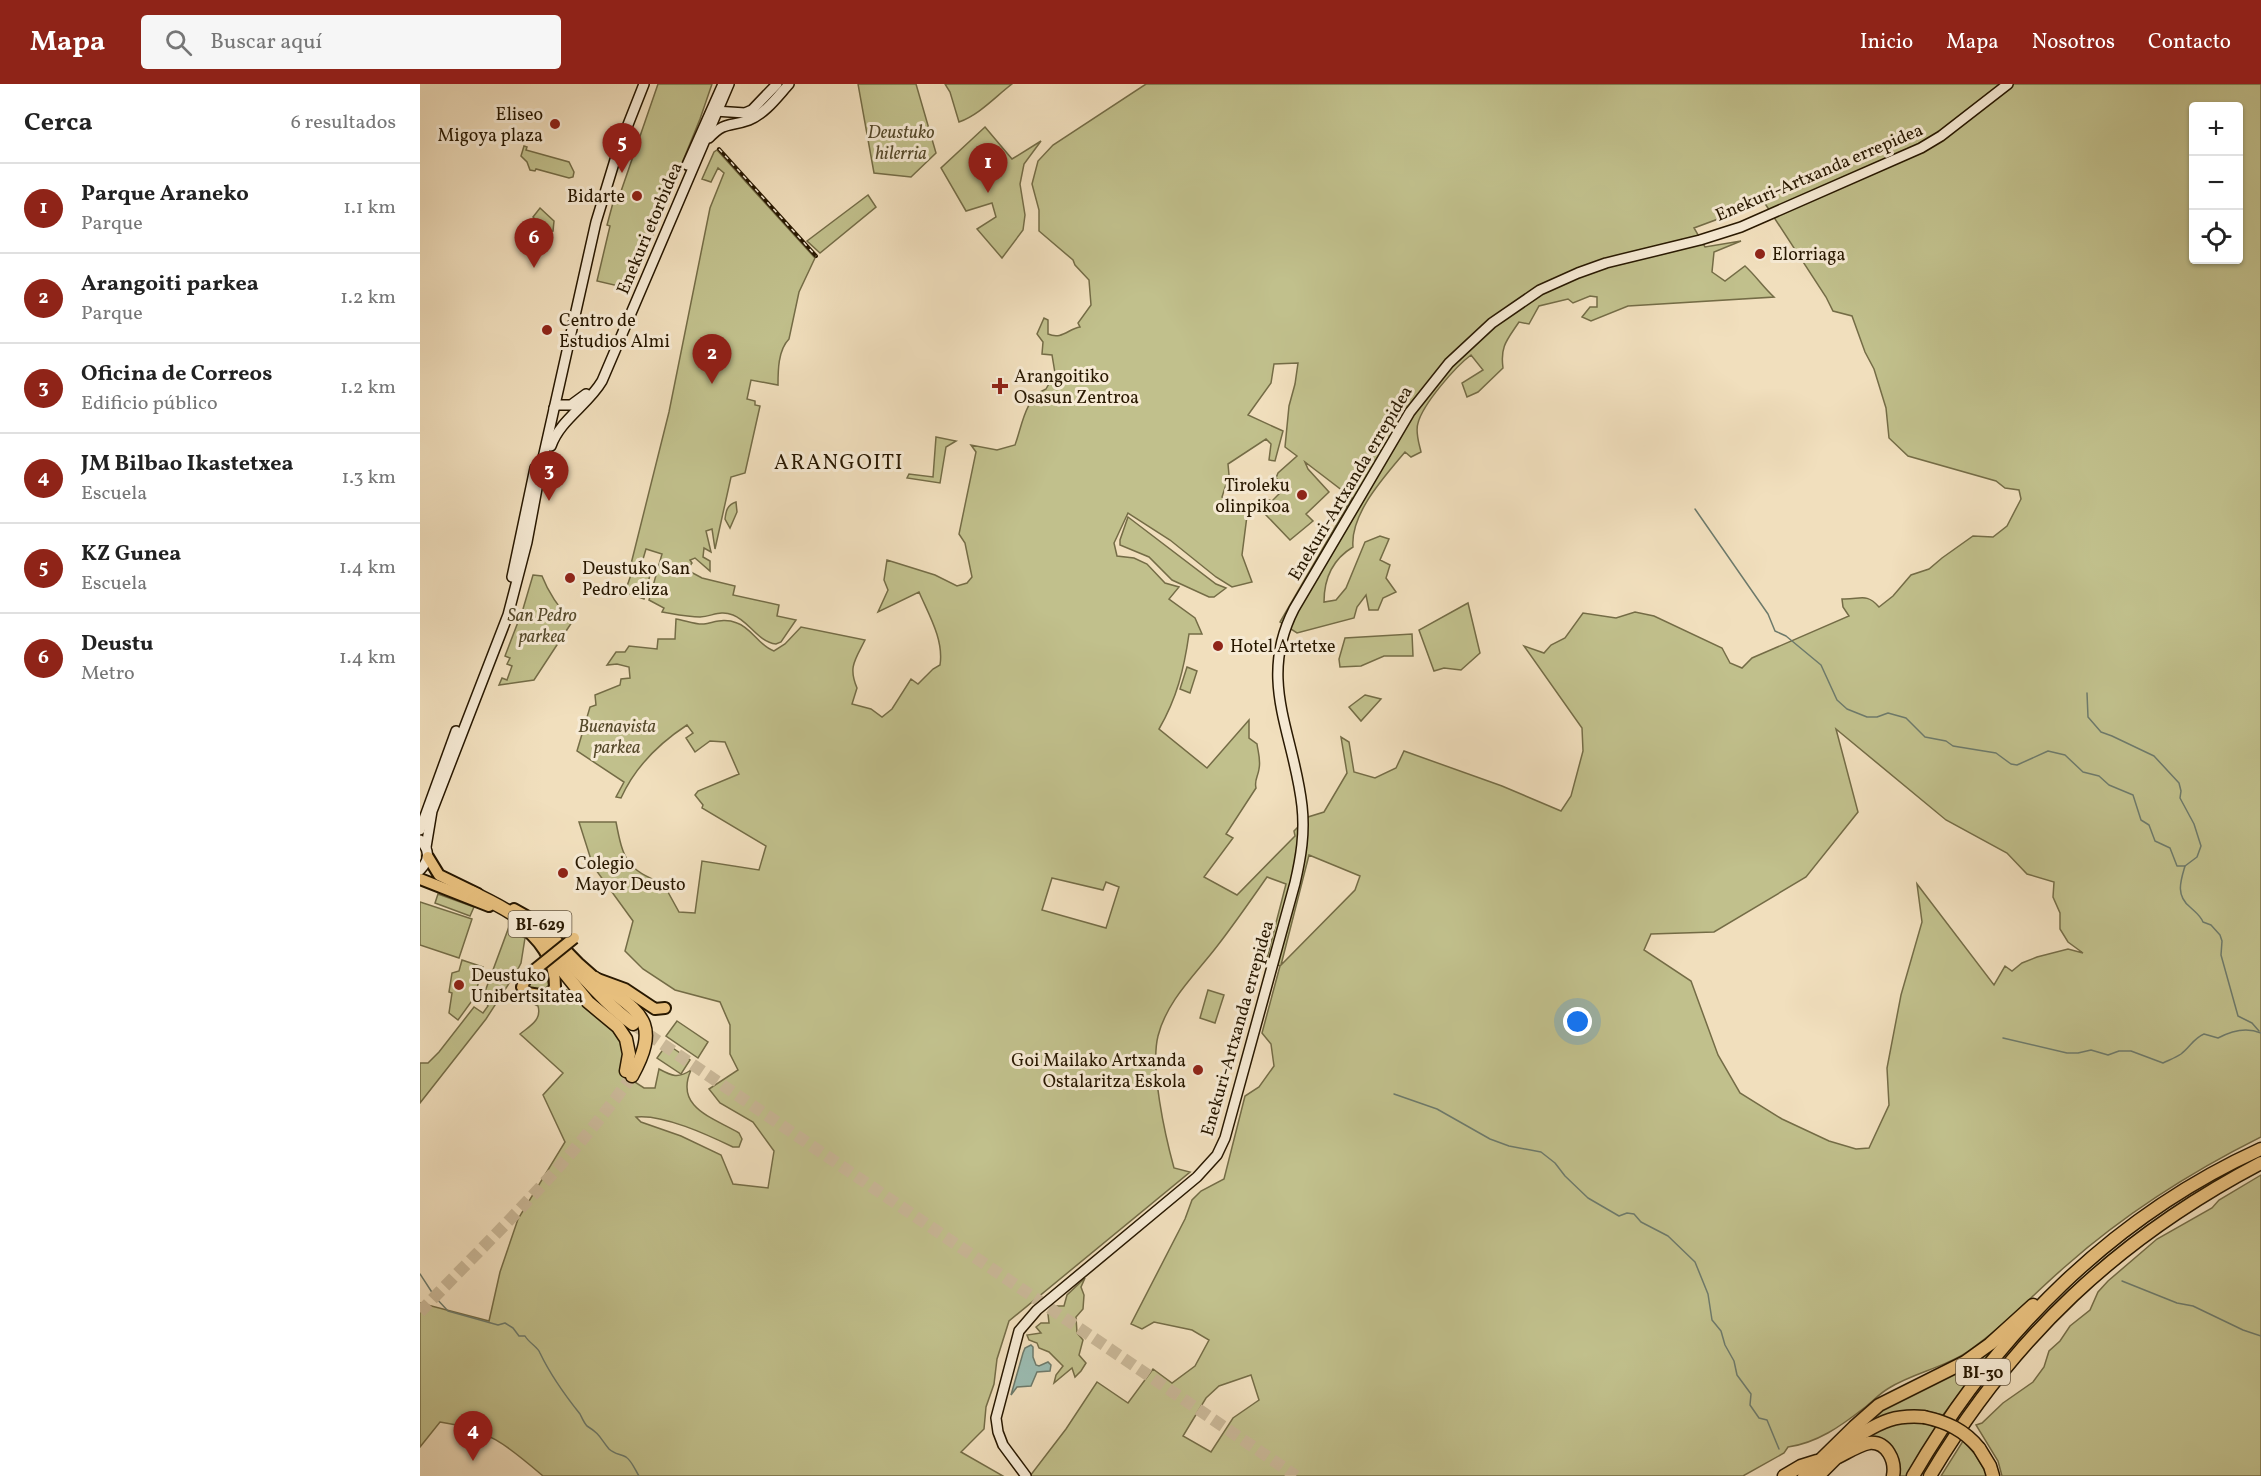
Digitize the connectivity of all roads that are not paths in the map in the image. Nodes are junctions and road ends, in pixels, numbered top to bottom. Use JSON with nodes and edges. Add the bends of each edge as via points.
{"nodes":[{"id":1,"x":642,"y":84,"type":"edge"},
{"id":2,"x":723,"y":84,"type":"edge"},
{"id":3,"x":729,"y":84,"type":"edge"},
{"id":4,"x":777,"y":84,"type":"edge"},
{"id":5,"x":789,"y":84,"type":"edge"},
{"id":6,"x":2008,"y":84,"type":"edge"},
{"id":7,"x":725,"y":95,"type":"junction"},
{"id":8,"x":714,"y":111,"type":"junction"},
{"id":9,"x":739,"y":114,"type":"junction"},
{"id":10,"x":703,"y":128,"type":"junction"},
{"id":11,"x":703,"y":146,"type":"junction"},
{"id":12,"x":556,"y":405,"type":"junction"},
{"id":13,"x":548,"y":414,"type":"junction"},
{"id":14,"x":539,"y":483,"type":"junction"},
{"id":15,"x":420,"y":830,"type":"edge"},
{"id":16,"x":425,"y":848,"type":"edge"},
{"id":17,"x":420,"y":870,"type":"edge"},
{"id":18,"x":420,"y":879,"type":"edge"},
{"id":19,"x":471,"y":892,"type":"junction"},
{"id":20,"x":500,"y":910,"type":"junction"},
{"id":21,"x":577,"y":936,"type":"dead end"},
{"id":22,"x":542,"y":945,"type":"junction"},
{"id":23,"x":595,"y":978,"type":"junction"},
{"id":24,"x":665,"y":1008,"type":"dead end"},
{"id":25,"x":633,"y":1024,"type":"tunnel mouth"},
{"id":26,"x":2261,"y":1149,"type":"edge"},
{"id":27,"x":2261,"y":1163,"type":"edge"},
{"id":28,"x":2067,"y":1278,"type":"junction"},
{"id":29,"x":1951,"y":1440,"type":"junction"},
{"id":30,"x":1836,"y":1452,"type":"junction"},
{"id":31,"x":1822,"y":1470,"type":"edge"},
{"id":32,"x":1026,"y":1476,"type":"edge"},
{"id":33,"x":1784,"y":1476,"type":"edge"},
{"id":34,"x":1804,"y":1476,"type":"edge"},
{"id":35,"x":1893,"y":1476,"type":"edge"},
{"id":36,"x":1913,"y":1476,"type":"edge"},
{"id":37,"x":1930,"y":1476,"type":"edge"},
{"id":38,"x":1935,"y":1476,"type":"edge"},
{"id":39,"x":1993,"y":1476,"type":"edge"}],
"edges":[{"from":1,"to":12,"type":"main road","via":[[597,222]]},
{"from":1,"to":13,"type":"main road","via":[[616,148],[594,221]]},
{"from":2,"to":8,"type":"main road"},
{"from":3,"to":7,"type":"main road"},
{"from":4,"to":9,"type":"main road","via":[[752,110]]},
{"from":5,"to":11,"type":"main road","name":"Enekuri etorbidea","via":[[761,113],[721,126]]},
{"from":6,"to":32,"type":"main road","name":"Enekuri-Artxanda errepidea","via":[[1920,148],[1741,227],[1606,262],[1540,290],[1492,323],[1449,363],[1405,420],[1294,609],[1280,645],[1277,673],[1302,804],[1304,841],[1296,884],[1231,1122],[1217,1155],[1197,1177],[1037,1310],[1019,1331],[996,1425],[1003,1445]]},
{"from":7,"to":8,"type":"main road"},
{"from":7,"to":9,"type":"main road"},
{"from":8,"to":9,"type":"main road"},
{"from":8,"to":10,"type":"main road","name":"Enekuri etorbidea"},
{"from":8,"to":11,"type":"main road","name":"Enekuri etorbidea"},
{"from":10,"to":11,"type":"main road"},
{"from":10,"to":12,"type":"main road","name":"Enekuri etorbidea","via":[[594,384],[575,404]]},
{"from":11,"to":14,"type":"main road","name":"Enekuri etorbidea","via":[[602,381],[553,439]]},
{"from":12,"to":13,"type":"main road"},
{"from":12,"to":14,"type":"main road"},
{"from":13,"to":15,"type":"main road","via":[[502,613]]},
{"from":14,"to":16,"type":"main road","via":[[508,615],[432,812]]},
{"from":16,"to":17,"type":"main road"},
{"from":16,"to":19,"type":"main road","via":[[439,875]]},
{"from":18,"to":20,"type":"main road"},
{"from":19,"to":20,"type":"highway"},
{"from":19,"to":23,"type":"main road","number":"BI-629","via":[[539,923]]},
{"from":20,"to":22,"type":"main road","number":"BI-629"},
{"from":20,"to":25,"type":"highway","via":[[543,936],[602,999]]},
{"from":21,"to":22,"type":"main road","bridge":true,"via":[[527,976],[522,987],[527,993],[547,996],[555,988],[550,962]]},
{"from":22,"to":23,"type":"highway","number":"BI-629","via":[[588,1002],[618,1027],[626,1039],[629,1074],[645,1050],[645,1026],[633,1006]]},
{"from":23,"to":24,"type":"main road","via":[[625,989],[655,1010]]},
{"from":26,"to":28,"type":"highway","number":"BI-30","via":[[2198,1182],[2140,1220]]},
{"from":27,"to":29,"type":"highway","number":"BI-30","via":[[2181,1209],[2092,1276],[2021,1350]]},
{"from":28,"to":30,"type":"highway","via":[[1965,1362],[1879,1405]]},
{"from":28,"to":36,"type":"highway","number":"BI-30","via":[[1976,1380]]},
{"from":29,"to":37,"type":"highway","number":"BI-30"},
{"from":29,"to":38,"type":"highway"},
{"from":30,"to":31,"type":"highway"},
{"from":30,"to":35,"type":"highway","via":[[1878,1444],[1894,1463]]},
{"from":30,"to":39,"type":"highway","bridge":true,"via":[[1882,1421],[1924,1417],[1961,1431],[1985,1456]]},
{"from":31,"to":33,"type":"highway","via":[[1801,1466]]},
{"from":31,"to":34,"type":"highway"}]}
